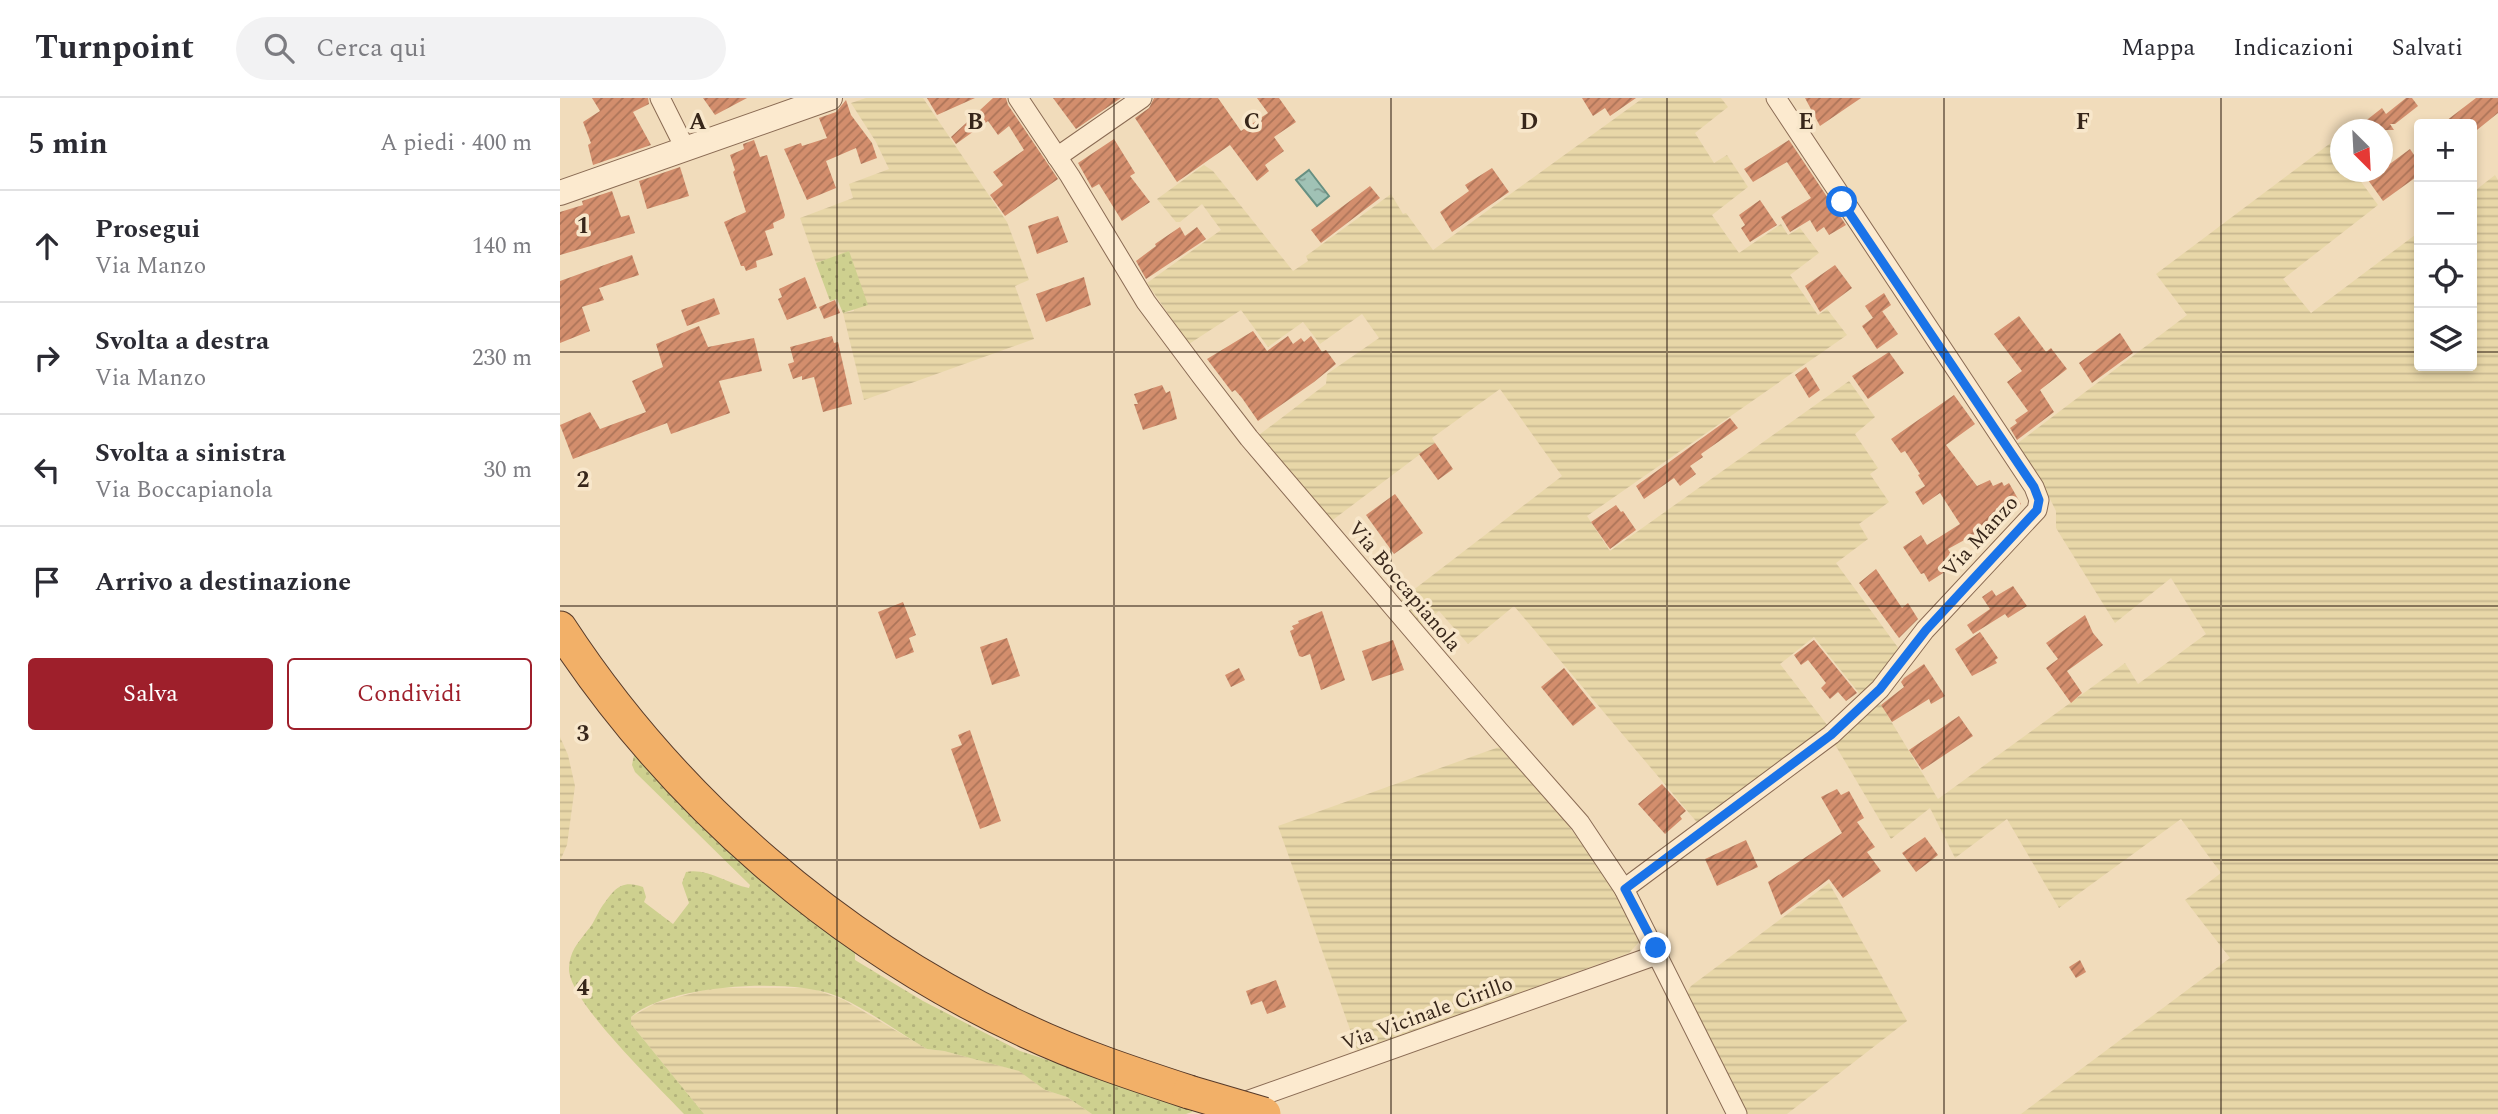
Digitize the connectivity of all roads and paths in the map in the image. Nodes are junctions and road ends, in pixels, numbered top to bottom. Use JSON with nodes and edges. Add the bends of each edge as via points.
{"nodes":[{"id":1,"x":660,"y":98,"type":"edge"},
{"id":2,"x":830,"y":98,"type":"edge"},
{"id":3,"x":1018,"y":98,"type":"edge"},
{"id":4,"x":1142,"y":98,"type":"edge"},
{"id":5,"x":1776,"y":98,"type":"edge"},
{"id":6,"x":686,"y":150,"type":"junction"},
{"id":7,"x":1057,"y":157,"type":"junction"},
{"id":8,"x":560,"y":194,"type":"edge"},
{"id":9,"x":560,"y":628,"type":"edge"},
{"id":10,"x":1625,"y":889,"type":"junction"},
{"id":11,"x":1658,"y":954,"type":"junction"},
{"id":12,"x":1200,"y":1103,"type":"edge"},
{"id":13,"x":1264,"y":1114,"type":"edge"},
{"id":14,"x":1737,"y":1114,"type":"edge"}],
"edges":[{"from":1,"to":6,"type":"street"},
{"from":2,"to":6,"type":"street"},
{"from":3,"to":7,"type":"street","name":"Via Boccapianola"},
{"from":4,"to":7,"type":"street"},
{"from":5,"to":10,"type":"street","name":"Via Manzo","via":[[2039,500],[2037,510],[1856,713]]},
{"from":6,"to":8,"type":"street"},
{"from":7,"to":10,"type":"street","name":"Via Boccapianola","via":[[1146,302],[1249,438],[1580,823]]},
{"from":9,"to":12,"type":"highway","via":[[615,706],[703,806],[821,908],[890,955],[1025,1031]]},
{"from":10,"to":11,"type":"street","name":"Via Boccapianola"},
{"from":11,"to":12,"type":"street","name":"Via Vicinale Cirillo"},
{"from":11,"to":14,"type":"street","name":"Via Boccapianola"},
{"from":12,"to":13,"type":"highway","bridge":true}]}
